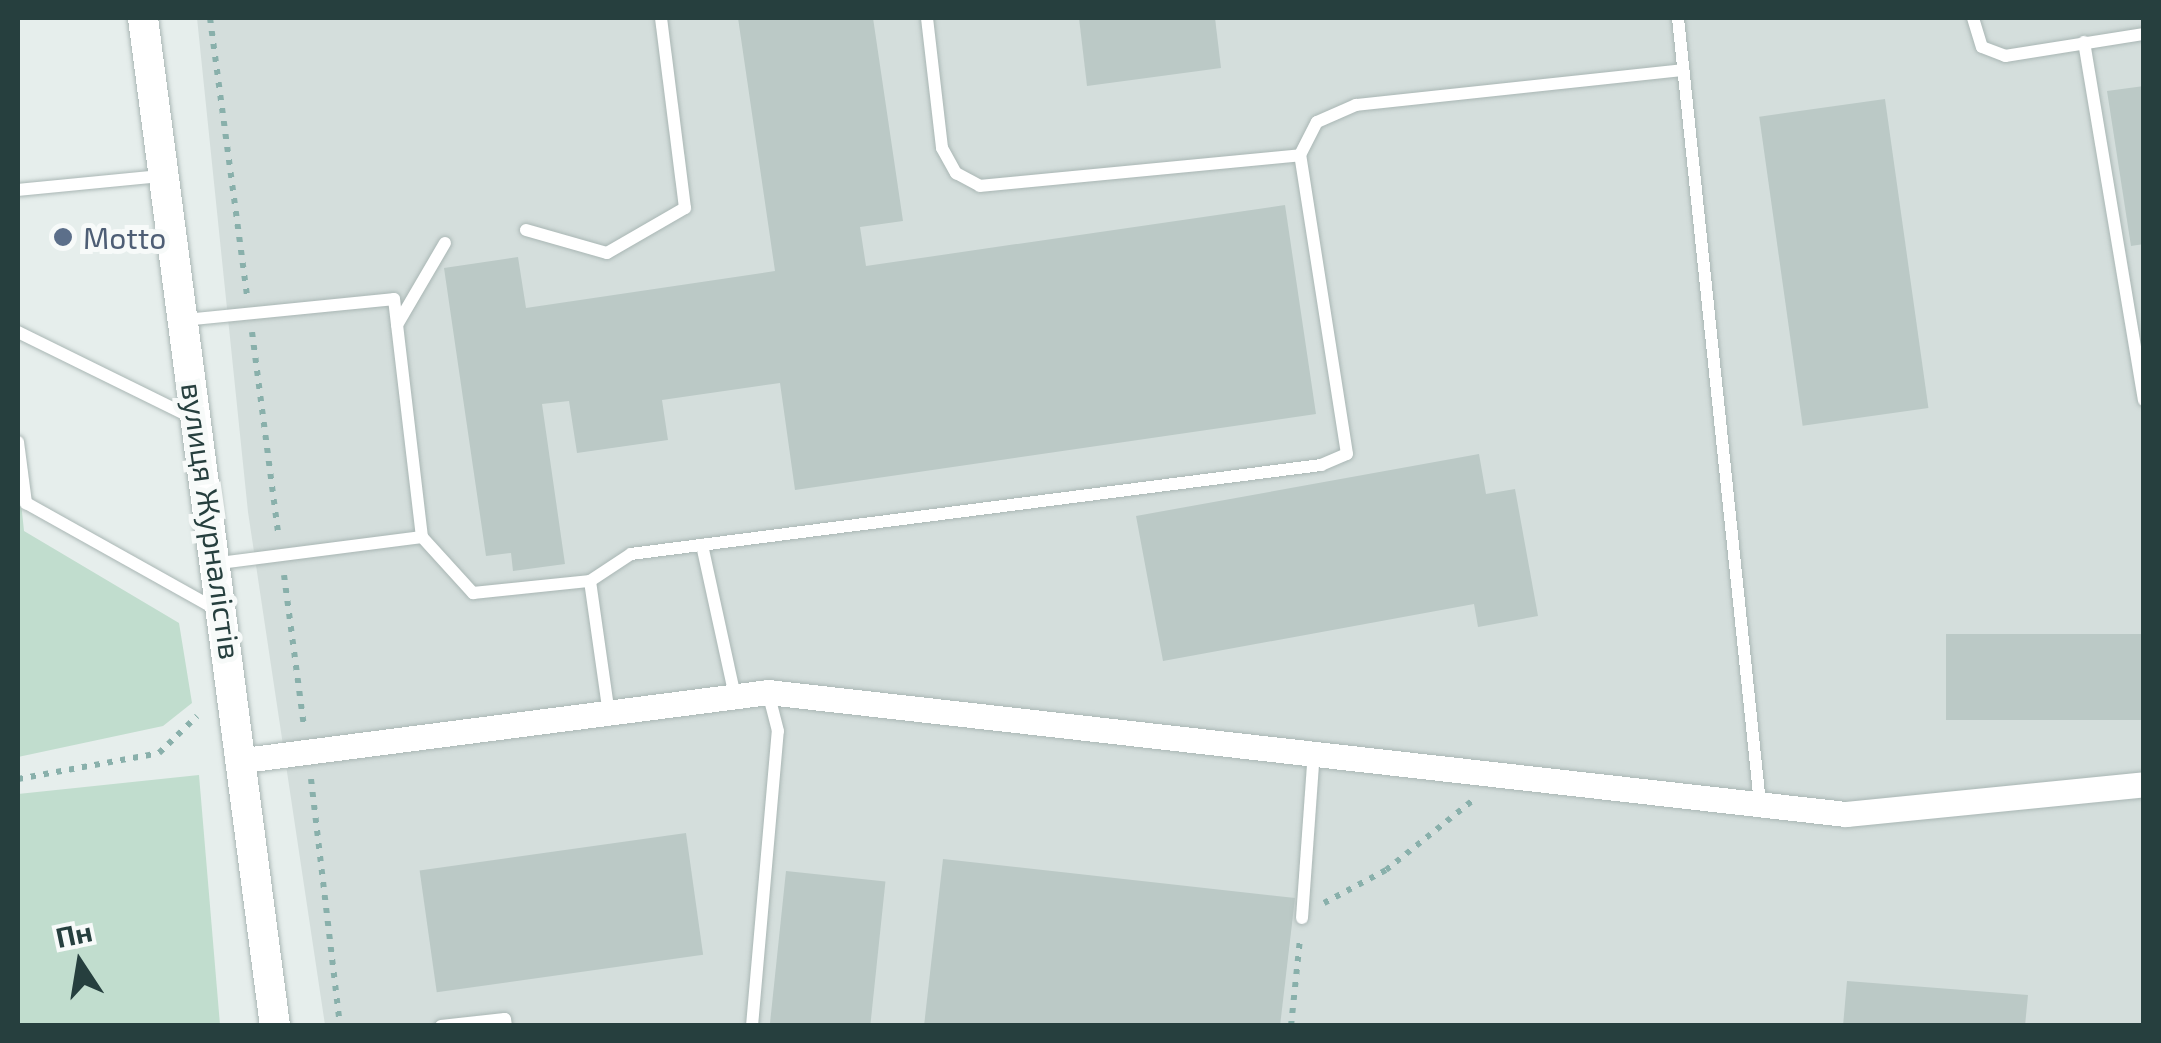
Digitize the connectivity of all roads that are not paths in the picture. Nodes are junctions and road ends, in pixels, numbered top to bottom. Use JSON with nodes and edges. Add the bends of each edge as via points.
{"nodes":[{"id":1,"x":143,"y":18,"type":"edge"},
{"id":2,"x":661,"y":18,"type":"edge"},
{"id":3,"x":927,"y":18,"type":"edge"},
{"id":4,"x":1678,"y":18,"type":"edge"},
{"id":5,"x":1973,"y":18,"type":"edge"},
{"id":6,"x":2144,"y":34,"type":"edge"},
{"id":7,"x":2084,"y":42,"type":"junction"},
{"id":8,"x":1684,"y":70,"type":"junction"},
{"id":9,"x":1300,"y":155,"type":"junction"},
{"id":10,"x":165,"y":176,"type":"junction"},
{"id":11,"x":18,"y":190,"type":"edge"},
{"id":12,"x":526,"y":230,"type":"dead end"},
{"id":13,"x":444,"y":243,"type":"dead end"},
{"id":14,"x":184,"y":320,"type":"junction"},
{"id":15,"x":397,"y":326,"type":"junction"},
{"id":16,"x":18,"y":332,"type":"edge"},
{"id":17,"x":2144,"y":400,"type":"edge"},
{"id":18,"x":198,"y":421,"type":"junction"},
{"id":19,"x":18,"y":442,"type":"edge"},
{"id":20,"x":422,"y":537,"type":"junction"},
{"id":21,"x":702,"y":545,"type":"junction"},
{"id":22,"x":218,"y":563,"type":"junction"},
{"id":23,"x":590,"y":580,"type":"junction"},
{"id":24,"x":224,"y":614,"type":"junction"},
{"id":25,"x":768,"y":692,"type":"junction"},
{"id":26,"x":735,"y":696,"type":"junction"},
{"id":27,"x":610,"y":714,"type":"junction"},
{"id":28,"x":1314,"y":752,"type":"junction"},
{"id":29,"x":244,"y":760,"type":"junction"},
{"id":30,"x":2144,"y":784,"type":"edge"},
{"id":31,"x":1760,"y":804,"type":"junction"},
{"id":32,"x":1302,"y":918,"type":"road end"},
{"id":33,"x":276,"y":1026,"type":"edge"},
{"id":34,"x":441,"y":1026,"type":"edge"},
{"id":35,"x":506,"y":1026,"type":"edge"},
{"id":36,"x":752,"y":1026,"type":"edge"}],
"edges":[{"from":1,"to":10,"type":"street","name":"вулиця Журналістів"},
{"from":2,"to":12,"type":"lane","via":[[685,208],[606,253]]},
{"from":3,"to":9,"type":"lane","via":[[942,148],[956,173],[980,186]]},
{"from":4,"to":8,"type":"lane"},
{"from":5,"to":7,"type":"lane","via":[[1982,48],[2005,56]]},
{"from":6,"to":7,"type":"lane"},
{"from":7,"to":17,"type":"lane"},
{"from":8,"to":9,"type":"lane","via":[[1356,105],[1317,122]]},
{"from":8,"to":31,"type":"lane"},
{"from":9,"to":21,"type":"lane","via":[[1347,454],[1321,465]]},
{"from":10,"to":11,"type":"lane"},
{"from":10,"to":14,"type":"street","name":"вулиця Журналістів"},
{"from":13,"to":15,"type":"lane"},
{"from":14,"to":15,"type":"lane","via":[[394,299]]},
{"from":14,"to":18,"type":"street","name":"вулиця Журналістів"},
{"from":15,"to":20,"type":"lane"},
{"from":16,"to":18,"type":"lane"},
{"from":18,"to":22,"type":"street","name":"вулиця Журналістів"},
{"from":19,"to":24,"type":"lane","via":[[26,503]]},
{"from":20,"to":22,"type":"lane"},
{"from":20,"to":23,"type":"lane","via":[[473,594]]},
{"from":21,"to":23,"type":"lane","via":[[631,554]]},
{"from":21,"to":26,"type":"lane"},
{"from":22,"to":24,"type":"street","name":"вулиця Журналістів"},
{"from":23,"to":27,"type":"lane"},
{"from":24,"to":29,"type":"street","name":"вулиця Журналістів"},
{"from":25,"to":26,"type":"street"},
{"from":25,"to":28,"type":"street"},
{"from":25,"to":36,"type":"lane","via":[[778,732]]},
{"from":26,"to":27,"type":"street"},
{"from":27,"to":29,"type":"street"},
{"from":28,"to":31,"type":"street"},
{"from":28,"to":32,"type":"lane"},
{"from":29,"to":33,"type":"street","name":"вулиця Журналістів"},
{"from":30,"to":31,"type":"street","via":[[1846,814]]},
{"from":34,"to":35,"type":"lane","via":[[505,1018]]}]}
